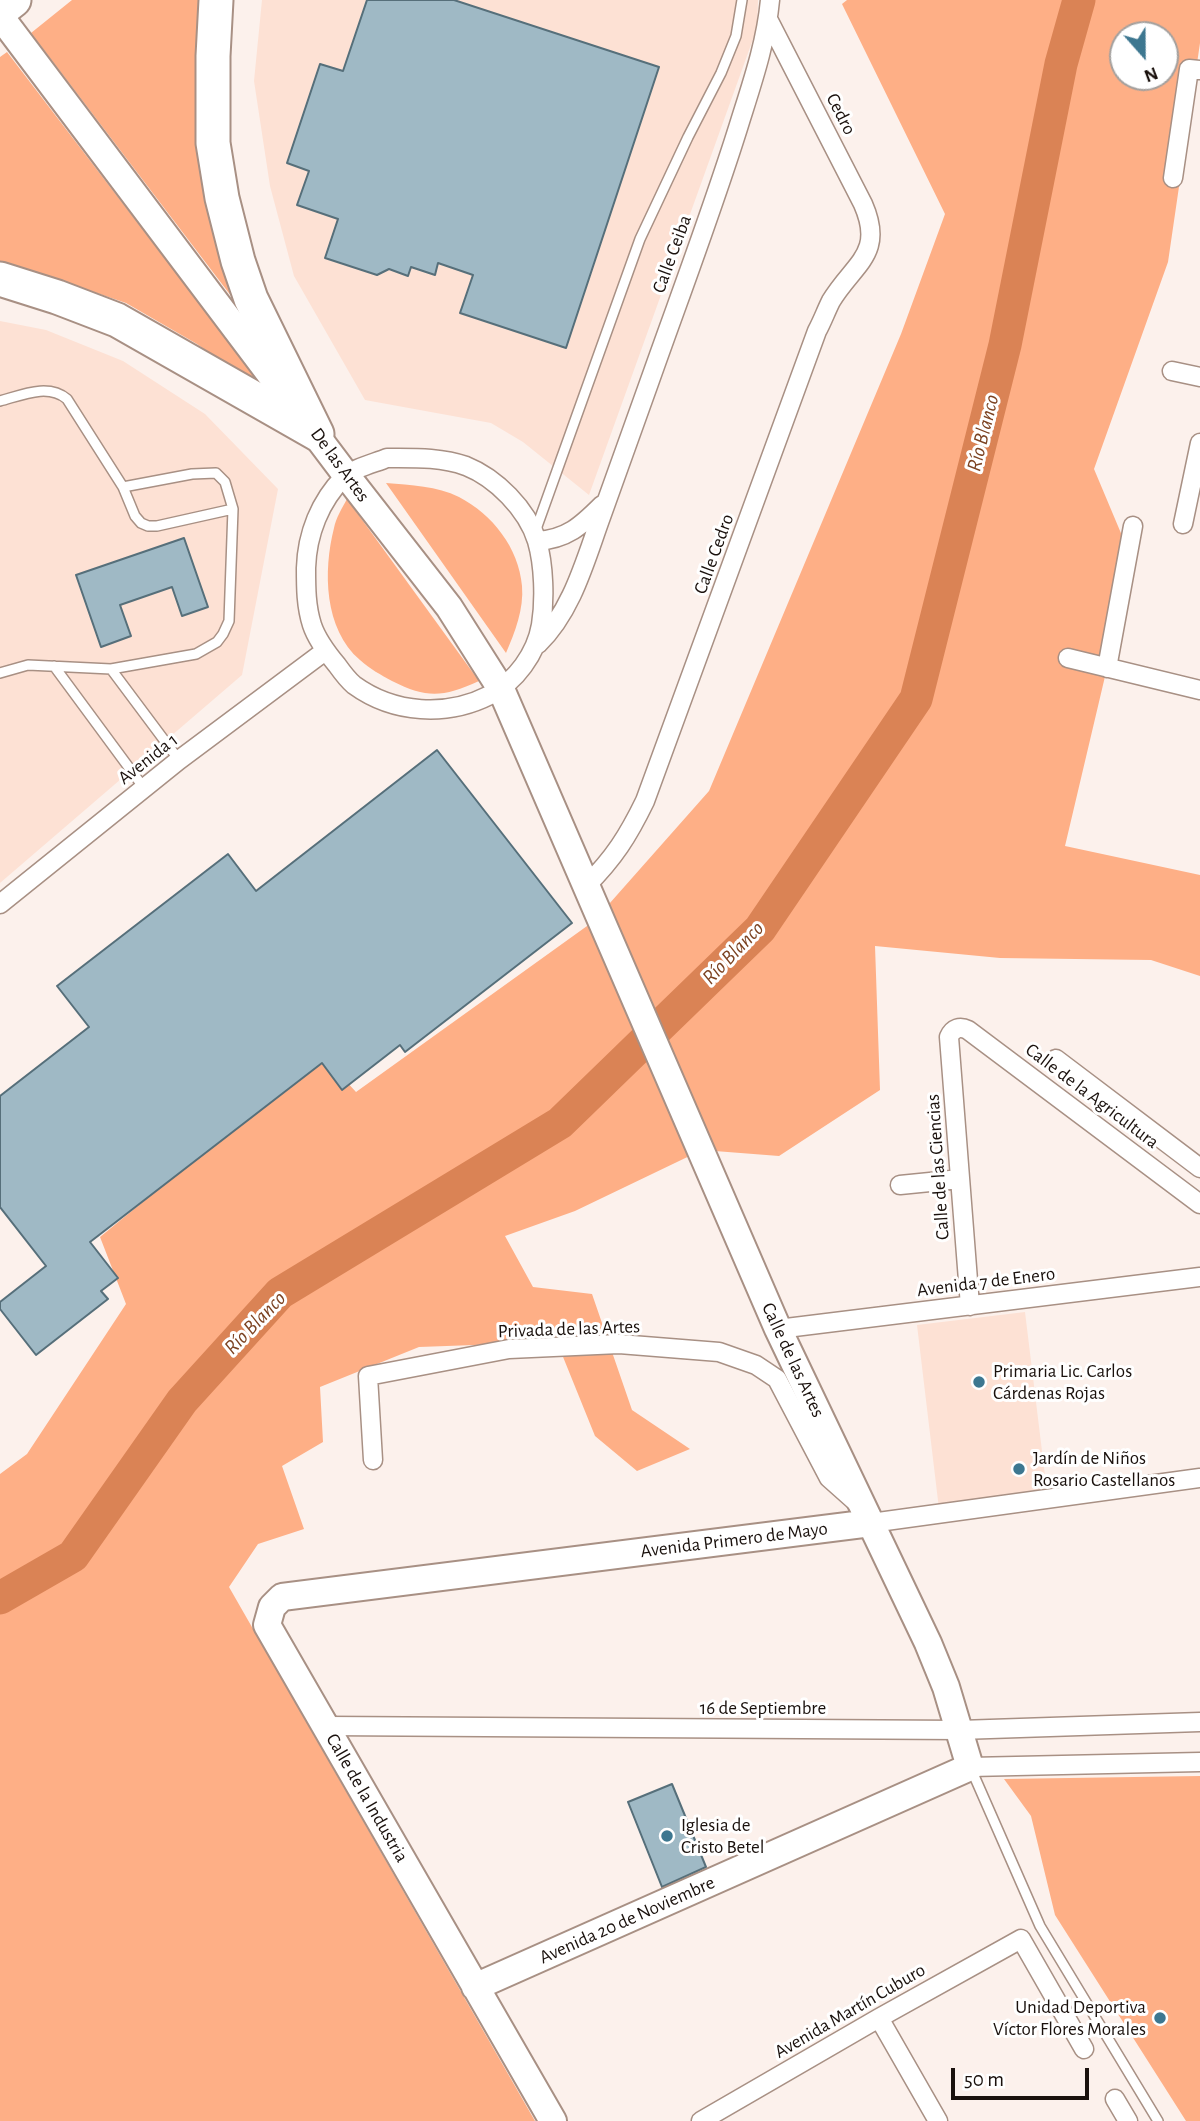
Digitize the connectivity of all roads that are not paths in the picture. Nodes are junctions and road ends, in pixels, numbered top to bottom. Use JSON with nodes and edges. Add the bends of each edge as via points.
{"nodes":[{"id":1,"x":14,"y":0,"type":"edge"},
{"id":2,"x":216,"y":0,"type":"edge"},
{"id":3,"x":742,"y":0,"type":"edge"},
{"id":4,"x":770,"y":0,"type":"edge"},
{"id":5,"x":0,"y":13,"type":"edge"},
{"id":6,"x":768,"y":19,"type":"junction"},
{"id":7,"x":1195,"y":69,"type":"edge"},
{"id":8,"x":1173,"y":178,"type":"dead end"},
{"id":9,"x":872,"y":230,"type":"joint"},
{"id":10,"x":0,"y":279,"type":"edge"},
{"id":11,"x":1172,"y":371,"type":"dead end"},
{"id":12,"x":1200,"y":377,"type":"edge"},
{"id":13,"x":0,"y":401,"type":"edge"},
{"id":14,"x":317,"y":434,"type":"junction"},
{"id":15,"x":1200,"y":443,"type":"edge"},
{"id":16,"x":346,"y":475,"type":"junction"},
{"id":17,"x":123,"y":487,"type":"junction"},
{"id":18,"x":607,"y":500,"type":"junction"},
{"id":19,"x":233,"y":509,"type":"junction"},
{"id":20,"x":1183,"y":524,"type":"dead end"},
{"id":21,"x":1133,"y":526,"type":"dead end"},
{"id":22,"x":535,"y":538,"type":"junction"},
{"id":23,"x":533,"y":649,"type":"junction"},
{"id":24,"x":325,"y":651,"type":"junction"},
{"id":25,"x":1068,"y":658,"type":"dead end"},
{"id":26,"x":54,"y":666,"type":"junction"},
{"id":27,"x":1107,"y":668,"type":"junction"},
{"id":28,"x":111,"y":669,"type":"junction"},
{"id":29,"x":0,"y":673,"type":"edge"},
{"id":30,"x":501,"y":689,"type":"junction"},
{"id":31,"x":1200,"y":690,"type":"edge"},
{"id":32,"x":180,"y":760,"type":"junction"},
{"id":33,"x":144,"y":788,"type":"junction"},
{"id":34,"x":586,"y":886,"type":"junction"},
{"id":35,"x":0,"y":904,"type":"edge"},
{"id":36,"x":615,"y":952,"type":"joint"},
{"id":37,"x":956,"y":1028,"type":"joint"},
{"id":38,"x":1056,"y":1059,"type":"dead end"},
{"id":39,"x":1200,"y":1168,"type":"edge"},
{"id":40,"x":960,"y":1179,"type":"junction"},
{"id":41,"x":900,"y":1185,"type":"dead end"},
{"id":42,"x":1200,"y":1204,"type":"edge"},
{"id":43,"x":1200,"y":1277,"type":"edge"},
{"id":44,"x":970,"y":1306,"type":"junction"},
{"id":45,"x":778,"y":1329,"type":"junction"},
{"id":46,"x":373,"y":1460,"type":"dead end"},
{"id":47,"x":1200,"y":1478,"type":"edge"},
{"id":48,"x":867,"y":1516,"type":"junction"},
{"id":49,"x":272,"y":1607,"type":"joint"},
{"id":50,"x":1200,"y":1722,"type":"edge"},
{"id":51,"x":326,"y":1726,"type":"junction"},
{"id":52,"x":960,"y":1730,"type":"junction"},
{"id":53,"x":1200,"y":1762,"type":"edge"},
{"id":54,"x":970,"y":1767,"type":"junction"},
{"id":55,"x":475,"y":1987,"type":"junction"},
{"id":56,"x":878,"y":2018,"type":"junction"},
{"id":57,"x":1084,"y":2049,"type":"dead end"},
{"id":58,"x":1115,"y":2099,"type":"dead end"},
{"id":59,"x":553,"y":2121,"type":"edge"},
{"id":60,"x":701,"y":2121,"type":"edge"},
{"id":61,"x":938,"y":2121,"type":"edge"},
{"id":62,"x":1128,"y":2121,"type":"edge"},
{"id":63,"x":1158,"y":2121,"type":"edge"}],
"edges":[{"from":1,"to":5,"type":"highway"},
{"from":2,"to":14,"type":"highway","via":[[213,143],[222,198],[251,299]]},
{"from":3,"to":22,"type":"lane","via":[[736,36],[721,73],[640,239]]},
{"from":4,"to":6,"type":"street","name":"Calle Ceiba"},
{"from":5,"to":14,"type":"street","name":"De las Artes"},
{"from":6,"to":9,"type":"street","name":"Cedro"},
{"from":6,"to":18,"type":"street","name":"Calle Ceiba","via":[[726,167]]},
{"from":7,"to":8,"type":"street"},
{"from":9,"to":34,"type":"street","name":"Calle Cedro","via":[[867,251],[831,301],[817,331],[645,801],[616,854]]},
{"from":10,"to":14,"type":"highway","via":[[117,320]]},
{"from":11,"to":12,"type":"street"},
{"from":13,"to":17,"type":"lane","via":[[36,391],[60,393]]},
{"from":14,"to":16,"type":"street","name":"De las Artes"},
{"from":15,"to":20,"type":"street"},
{"from":16,"to":22,"type":"street","via":[[387,458],[431,458],[466,466],[497,484],[519,507]]},
{"from":16,"to":24,"type":"street","via":[[325,500],[307,558],[306,597],[313,628]]},
{"from":16,"to":30,"type":"street","name":"De las Artes","via":[[449,607]]},
{"from":17,"to":19,"type":"lane","via":[[135,516],[148,526]]},
{"from":17,"to":19,"type":"lane","via":[[216,473],[225,482]]},
{"from":18,"to":22,"type":"street","name":"Calle Ceiba","via":[[582,526],[567,534],[551,540]]},
{"from":18,"to":23,"type":"street","name":"Calle Ceiba","via":[[562,615]]},
{"from":19,"to":28,"type":"lane","via":[[229,621],[217,642],[196,654]]},
{"from":21,"to":27,"type":"street"},
{"from":22,"to":23,"type":"street","via":[[543,603]]},
{"from":23,"to":30,"type":"street","name":"Calle Ceiba"},
{"from":24,"to":30,"type":"street","via":[[353,684],[383,701],[411,709],[438,710],[478,701]]},
{"from":24,"to":32,"type":"street","name":"Avenida 1"},
{"from":25,"to":27,"type":"street"},
{"from":26,"to":28,"type":"lane"},
{"from":26,"to":29,"type":"lane","via":[[28,664]]},
{"from":26,"to":33,"type":"lane"},
{"from":27,"to":31,"type":"street"},
{"from":28,"to":32,"type":"lane"},
{"from":30,"to":34,"type":"street","name":"De las Artes"},
{"from":32,"to":33,"type":"street","name":"Avenida 1"},
{"from":33,"to":35,"type":"street","name":"Avenida 1"},
{"from":34,"to":36,"type":"street","name":"De las Artes"},
{"from":36,"to":45,"type":"street","name":"Calle de las Artes"},
{"from":37,"to":40,"type":"street","name":"Calle de las Ciencias","via":[[949,1037]]},
{"from":37,"to":42,"type":"street","name":"Calle de la Agricultura","via":[[968,1030]]},
{"from":38,"to":39,"type":"street","name":"Calle de la Agricultura"},
{"from":40,"to":41,"type":"street"},
{"from":40,"to":44,"type":"street","name":"Calle de las Ciencias"},
{"from":43,"to":44,"type":"street","name":"Avenida 7 de Enero"},
{"from":44,"to":45,"type":"street","name":"Avenida 7 de Enero"},
{"from":45,"to":48,"type":"street","name":"Calle de las Artes"},
{"from":46,"to":48,"type":"street","name":"Privada de las Artes","via":[[368,1376],[509,1349],[619,1344],[719,1352],[777,1379],[829,1478]]},
{"from":47,"to":48,"type":"street","name":"Avenida Primero de Mayo"},
{"from":48,"to":49,"type":"street","name":"Avenida Primero de Mayo","via":[[282,1597]]},
{"from":48,"to":52,"type":"street","name":"Calle de las Artes","via":[[928,1643]]},
{"from":49,"to":51,"type":"street","name":"Calle de la Industria","via":[[267,1625]]},
{"from":50,"to":52,"type":"street","name":"16 de Septiembre"},
{"from":51,"to":52,"type":"street","name":"16 de Septiembre"},
{"from":51,"to":55,"type":"street","name":"Calle de la Industria"},
{"from":52,"to":54,"type":"street","name":"Calle de las Artes"},
{"from":53,"to":54,"type":"street"},
{"from":54,"to":55,"type":"street","name":"Avenida 20 de Noviembre"},
{"from":54,"to":63,"type":"lane","via":[[1040,1926]]},
{"from":55,"to":59,"type":"street","name":"Calle de la Industria"},
{"from":56,"to":57,"type":"street","name":"Avenida Martín Cuburo","via":[[1021,1939]]},
{"from":56,"to":60,"type":"street","name":"Avenida Martín Cuburo"},
{"from":56,"to":61,"type":"street"},
{"from":58,"to":62,"type":"street"}]}
